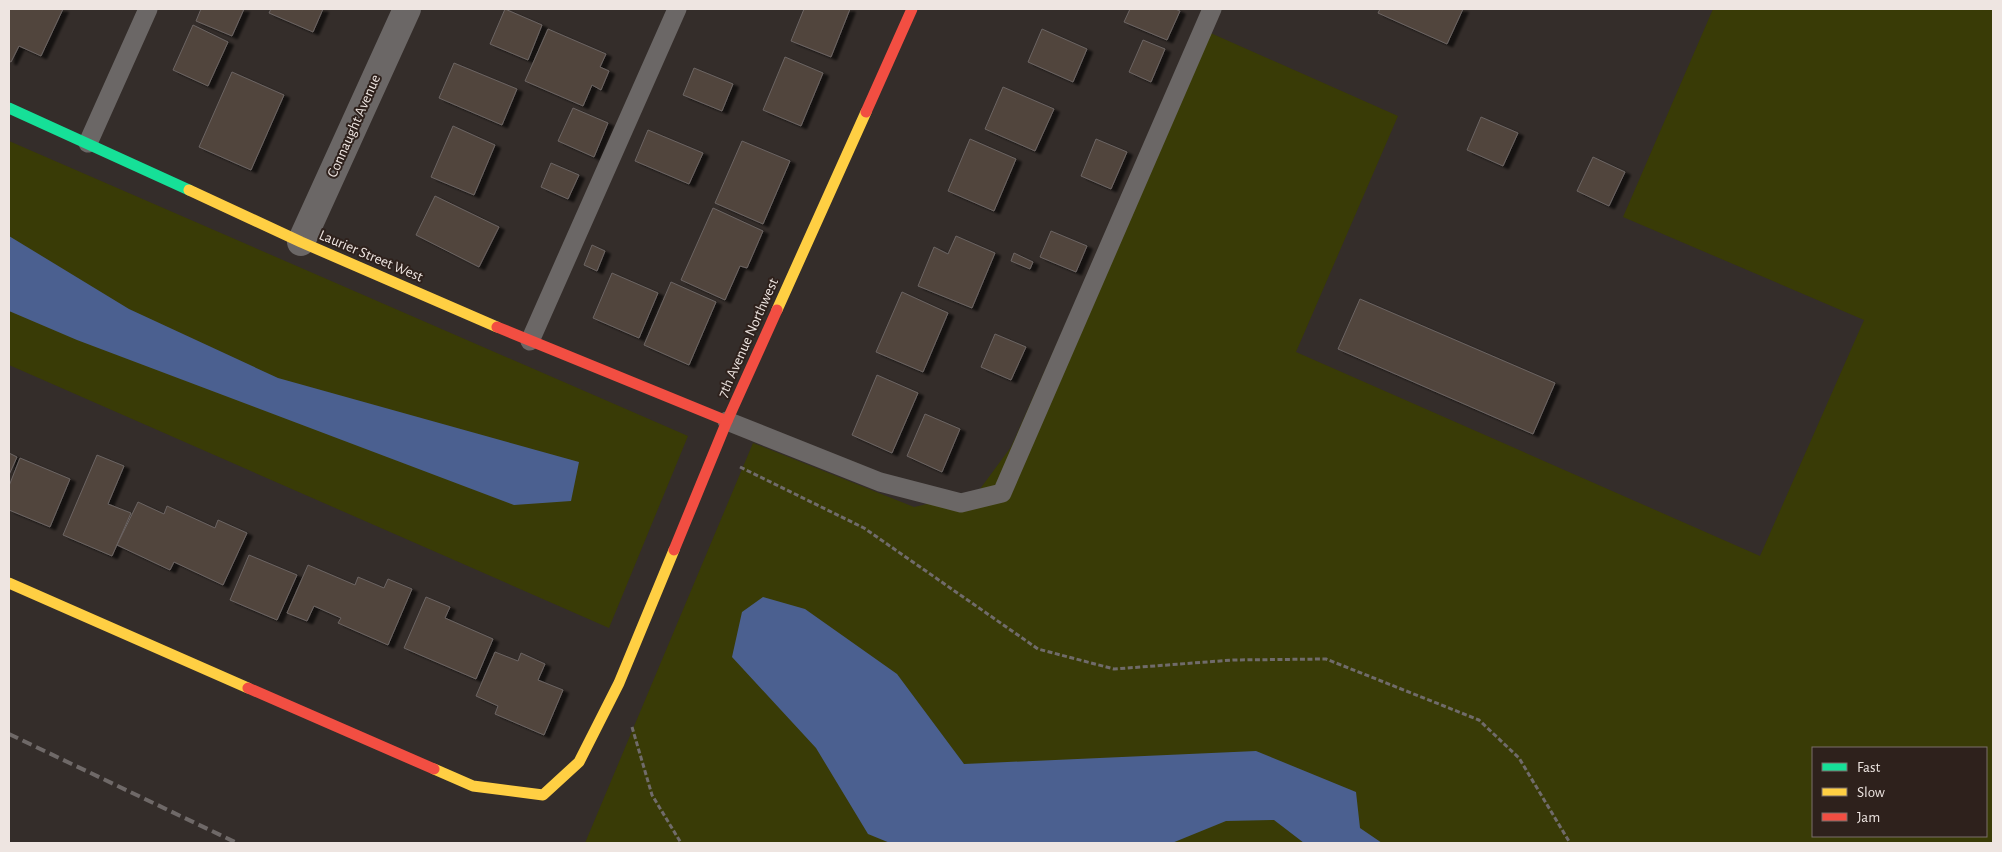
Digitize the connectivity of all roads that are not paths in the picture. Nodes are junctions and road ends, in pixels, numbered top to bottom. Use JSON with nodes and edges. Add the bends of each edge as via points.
{"nodes":[{"id":1,"x":148,"y":9,"type":"edge"},
{"id":2,"x":407,"y":9,"type":"edge"},
{"id":3,"x":678,"y":9,"type":"edge"},
{"id":4,"x":912,"y":9,"type":"edge"},
{"id":5,"x":1212,"y":9,"type":"edge"},
{"id":6,"x":9,"y":108,"type":"edge"},
{"id":7,"x":88,"y":143,"type":"junction"},
{"id":8,"x":301,"y":242,"type":"junction"},
{"id":9,"x":530,"y":341,"type":"junction"},
{"id":10,"x":727,"y":421,"type":"junction"},
{"id":11,"x":9,"y":583,"type":"edge"}],
"edges":[{"from":1,"to":7,"type":"lane"},
{"from":2,"to":8,"type":"street","name":"Connaught Avenue"},
{"from":3,"to":9,"type":"lane"},
{"from":4,"to":10,"type":"street","name":"7th Avenue Northwest"},
{"from":5,"to":10,"type":"lane","via":[[1002,493],[961,503],[952,501],[880,482]]},
{"from":6,"to":7,"type":"street","name":"Laurier Street West"},
{"from":7,"to":8,"type":"street","name":"Laurier Street West"},
{"from":8,"to":9,"type":"street","name":"Laurier Street West"},
{"from":9,"to":10,"type":"street","name":"Laurier Street West"},
{"from":10,"to":11,"type":"street","name":"7th Avenue Northwest","via":[[619,683],[579,762],[543,795],[473,786]]}]}
